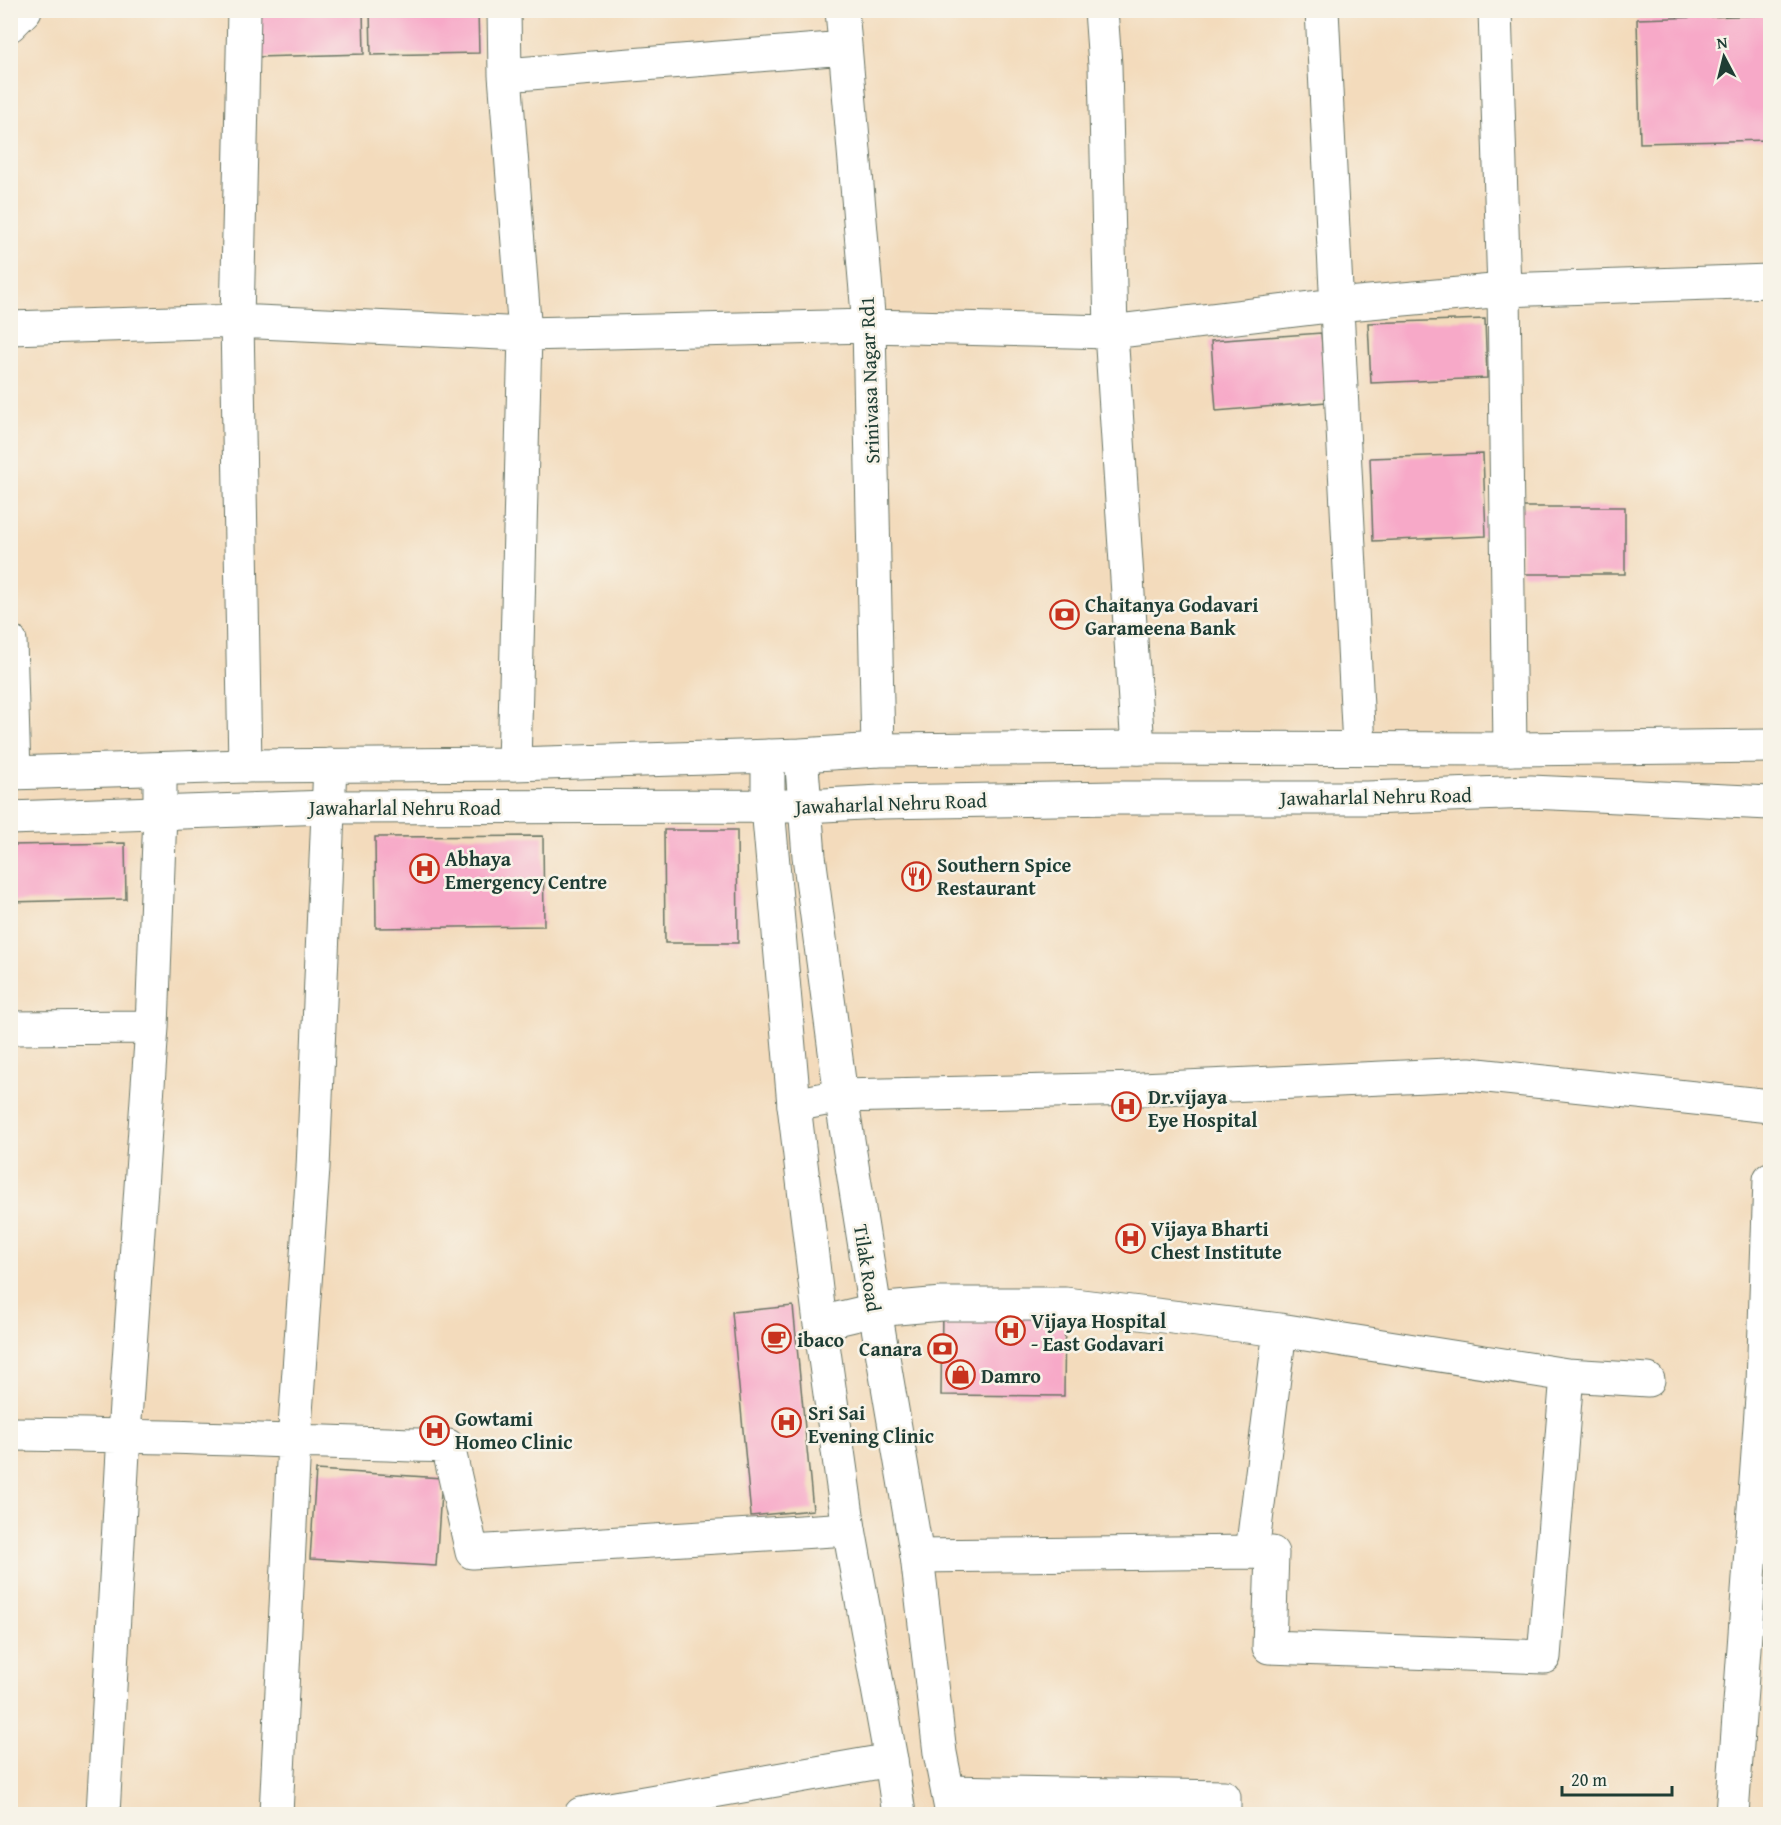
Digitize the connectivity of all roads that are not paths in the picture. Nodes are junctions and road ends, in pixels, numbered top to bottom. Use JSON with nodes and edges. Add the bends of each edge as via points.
{"nodes":[{"id":1,"x":25,"y":10,"type":"edge"},
{"id":2,"x":244,"y":10,"type":"edge"},
{"id":3,"x":504,"y":10,"type":"edge"},
{"id":4,"x":842,"y":10,"type":"edge"},
{"id":5,"x":1101,"y":10,"type":"edge"},
{"id":6,"x":1322,"y":10,"type":"edge"},
{"id":7,"x":1495,"y":10,"type":"edge"},
{"id":8,"x":10,"y":26,"type":"edge"},
{"id":9,"x":845,"y":48,"type":"junction"},
{"id":10,"x":504,"y":75,"type":"junction"},
{"id":11,"x":1770,"y":281,"type":"edge"},
{"id":12,"x":1504,"y":290,"type":"junction"},
{"id":13,"x":1336,"y":305,"type":"junction"},
{"id":14,"x":237,"y":321,"type":"junction"},
{"id":15,"x":869,"y":326,"type":"junction"},
{"id":16,"x":10,"y":328,"type":"edge"},
{"id":17,"x":1111,"y":332,"type":"junction"},
{"id":18,"x":525,"y":334,"type":"junction"},
{"id":19,"x":10,"y":641,"type":"edge"},
{"id":20,"x":1770,"y":746,"type":"edge"},
{"id":21,"x":1359,"y":747,"type":"junction"},
{"id":22,"x":1138,"y":748,"type":"junction"},
{"id":23,"x":1510,"y":749,"type":"junction"},
{"id":24,"x":878,"y":750,"type":"junction"},
{"id":25,"x":801,"y":755,"type":"junction"},
{"id":26,"x":768,"y":756,"type":"junction"},
{"id":27,"x":514,"y":764,"type":"junction"},
{"id":28,"x":330,"y":765,"type":"junction"},
{"id":29,"x":245,"y":766,"type":"junction"},
{"id":30,"x":160,"y":770,"type":"junction"},
{"id":31,"x":12,"y":773,"type":"edge"},
{"id":32,"x":1770,"y":803,"type":"edge"},
{"id":33,"x":805,"y":806,"type":"junction"},
{"id":34,"x":328,"y":807,"type":"junction"},
{"id":35,"x":768,"y":807,"type":"junction"},
{"id":36,"x":160,"y":813,"type":"junction"},
{"id":37,"x":10,"y":818,"type":"edge"},
{"id":38,"x":152,"y":1027,"type":"junction"},
{"id":39,"x":10,"y":1028,"type":"edge"},
{"id":40,"x":841,"y":1096,"type":"junction"},
{"id":41,"x":794,"y":1105,"type":"junction"},
{"id":42,"x":1770,"y":1106,"type":"edge"},
{"id":43,"x":1770,"y":1179,"type":"edge"},
{"id":44,"x":875,"y":1310,"type":"junction"},
{"id":45,"x":820,"y":1323,"type":"junction"},
{"id":46,"x":1280,"y":1330,"type":"junction"},
{"id":47,"x":1567,"y":1375,"type":"junction"},
{"id":48,"x":1648,"y":1380,"type":"dead end"},
{"id":49,"x":10,"y":1434,"type":"edge"},
{"id":50,"x":124,"y":1434,"type":"junction"},
{"id":51,"x":294,"y":1442,"type":"junction"},
{"id":52,"x":1762,"y":1525,"type":"edge"},
{"id":53,"x":849,"y":1529,"type":"junction"},
{"id":54,"x":1252,"y":1552,"type":"junction"},
{"id":55,"x":916,"y":1556,"type":"junction"},
{"id":56,"x":891,"y":1760,"type":"junction"},
{"id":57,"x":950,"y":1803,"type":"edge"},
{"id":58,"x":104,"y":1815,"type":"edge"},
{"id":59,"x":276,"y":1815,"type":"edge"},
{"id":60,"x":581,"y":1815,"type":"edge"},
{"id":61,"x":899,"y":1815,"type":"edge"},
{"id":62,"x":1224,"y":1815,"type":"edge"},
{"id":63,"x":1732,"y":1815,"type":"edge"}],
"edges":[{"from":1,"to":8,"type":"street"},
{"from":2,"to":14,"type":"street"},
{"from":3,"to":10,"type":"street"},
{"from":4,"to":9,"type":"street","name":"Srinivasa Nagar Rd1"},
{"from":5,"to":17,"type":"street"},
{"from":6,"to":13,"type":"street"},
{"from":7,"to":12,"type":"street"},
{"from":9,"to":10,"type":"street"},
{"from":9,"to":15,"type":"street","name":"Srinivasa Nagar Rd1"},
{"from":10,"to":18,"type":"street"},
{"from":11,"to":12,"type":"street"},
{"from":12,"to":13,"type":"street"},
{"from":12,"to":23,"type":"street"},
{"from":13,"to":17,"type":"street"},
{"from":13,"to":21,"type":"street"},
{"from":14,"to":16,"type":"street"},
{"from":14,"to":18,"type":"street"},
{"from":14,"to":29,"type":"street"},
{"from":15,"to":17,"type":"street"},
{"from":15,"to":18,"type":"street"},
{"from":15,"to":24,"type":"street","name":"Srinivasa Nagar Rd1"},
{"from":17,"to":22,"type":"street"},
{"from":18,"to":27,"type":"street"},
{"from":19,"to":31,"type":"street"},
{"from":20,"to":23,"type":"street"},
{"from":21,"to":22,"type":"street"},
{"from":21,"to":23,"type":"street"},
{"from":22,"to":24,"type":"street"},
{"from":24,"to":25,"type":"street"},
{"from":25,"to":26,"type":"street"},
{"from":25,"to":33,"type":"street","name":"Tilak Road"},
{"from":26,"to":27,"type":"street"},
{"from":26,"to":35,"type":"street"},
{"from":27,"to":28,"type":"street"},
{"from":28,"to":29,"type":"street"},
{"from":28,"to":34,"type":"street"},
{"from":29,"to":30,"type":"street"},
{"from":30,"to":31,"type":"street"},
{"from":30,"to":36,"type":"street"},
{"from":32,"to":33,"type":"street","name":"Jawaharlal Nehru Road","via":[[1531,792]]},
{"from":33,"to":35,"type":"street","name":"Jawaharlal Nehru Road"},
{"from":33,"to":40,"type":"street","name":"Tilak Road"},
{"from":34,"to":35,"type":"street","name":"Jawaharlal Nehru Road"},
{"from":34,"to":36,"type":"street","name":"Jawaharlal Nehru Road"},
{"from":34,"to":51,"type":"street","via":[[313,1168]]},
{"from":35,"to":41,"type":"street"},
{"from":36,"to":37,"type":"street","name":"Jawaharlal Nehru Road"},
{"from":36,"to":38,"type":"street"},
{"from":38,"to":39,"type":"street"},
{"from":38,"to":50,"type":"street"},
{"from":40,"to":41,"type":"street"},
{"from":40,"to":42,"type":"street","via":[[1141,1089],[1469,1074]]},
{"from":40,"to":44,"type":"street","name":"Tilak Road"},
{"from":41,"to":45,"type":"street"},
{"from":43,"to":52,"type":"street"},
{"from":44,"to":45,"type":"street"},
{"from":44,"to":46,"type":"street","via":[[942,1304],[1065,1304]]},
{"from":44,"to":55,"type":"street","name":"Tilak Road"},
{"from":45,"to":53,"type":"street"},
{"from":46,"to":47,"type":"street"},
{"from":46,"to":54,"type":"street"},
{"from":47,"to":48,"type":"street"},
{"from":47,"to":54,"type":"street","via":[[1544,1656],[1269,1647],[1272,1553]]},
{"from":49,"to":50,"type":"street"},
{"from":50,"to":51,"type":"street"},
{"from":50,"to":58,"type":"street"},
{"from":51,"to":53,"type":"street","via":[[448,1446],[472,1552]]},
{"from":51,"to":59,"type":"street"},
{"from":52,"to":63,"type":"street"},
{"from":53,"to":56,"type":"street"},
{"from":54,"to":55,"type":"street"},
{"from":55,"to":57,"type":"street","name":"Tilak Road","via":[[940,1753]]},
{"from":56,"to":60,"type":"street"},
{"from":56,"to":61,"type":"street"},
{"from":57,"to":62,"type":"street","via":[[1224,1797]]}]}
